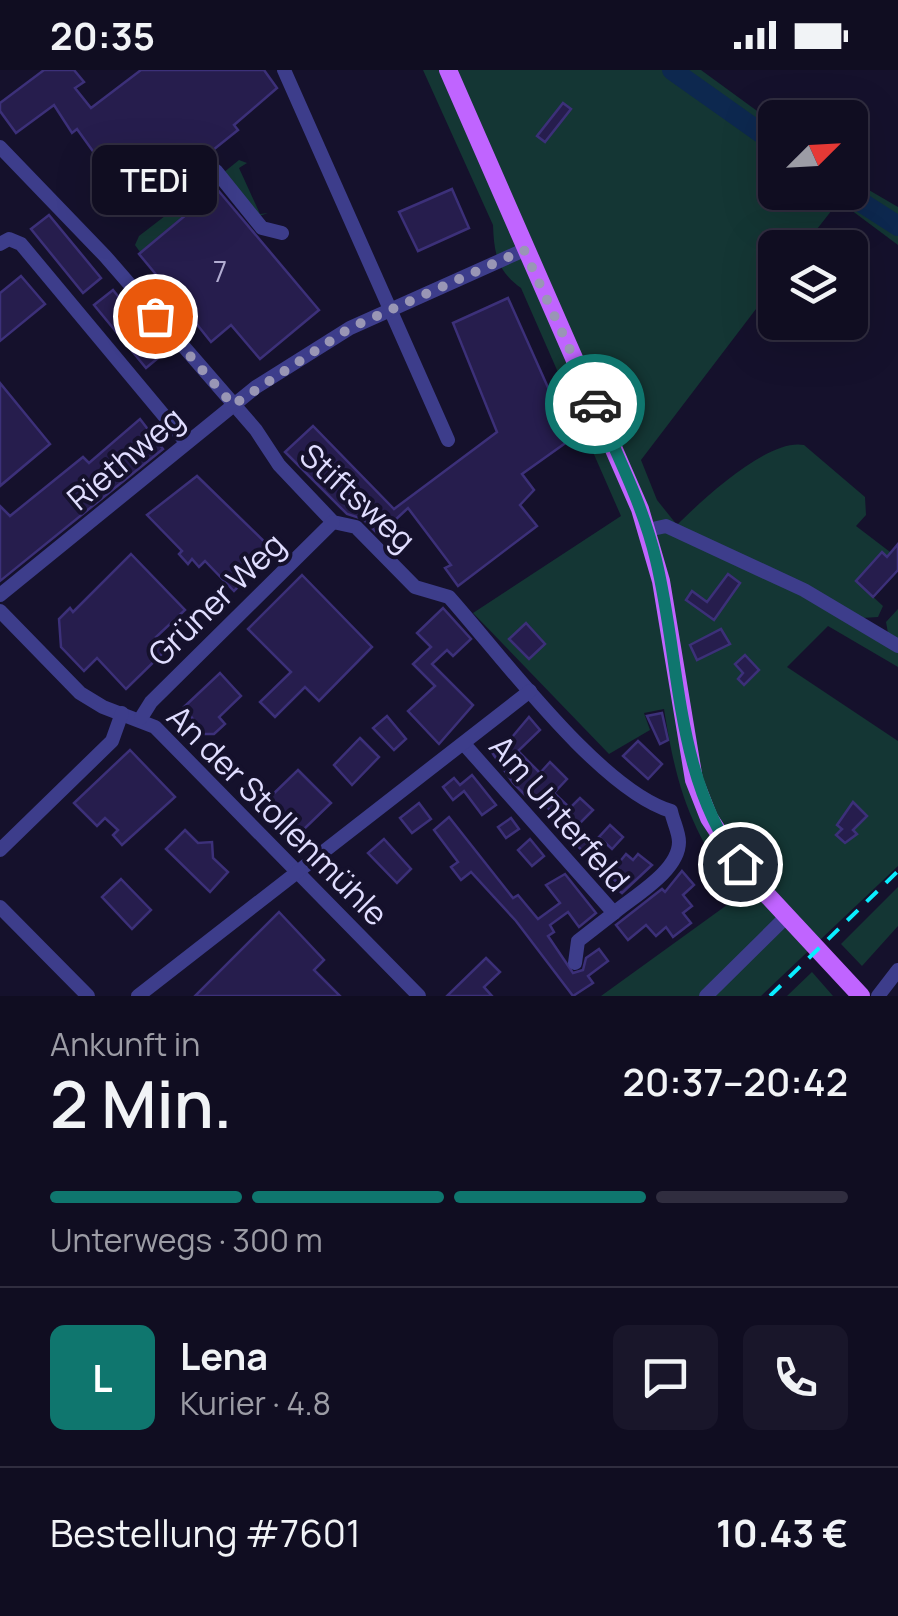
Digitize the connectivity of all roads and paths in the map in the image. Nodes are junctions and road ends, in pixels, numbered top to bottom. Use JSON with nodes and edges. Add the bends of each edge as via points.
{"nodes":[{"id":1,"x":284,"y":70,"type":"edge"},
{"id":2,"x":448,"y":70,"type":"edge"},
{"id":3,"x":0,"y":147,"type":"edge"},
{"id":4,"x":216,"y":171,"type":"dead end"},
{"id":5,"x":282,"y":233,"type":"dead end"},
{"id":6,"x":0,"y":244,"type":"edge"},
{"id":7,"x":524,"y":250,"type":"junction"},
{"id":8,"x":391,"y":309,"type":"junction"},
{"id":9,"x":233,"y":405,"type":"junction"},
{"id":10,"x":448,"y":440,"type":"dead end"},
{"id":11,"x":186,"y":442,"type":"junction"},
{"id":12,"x":334,"y":522,"type":"junction"},
{"id":13,"x":648,"y":530,"type":"junction"},
{"id":14,"x":0,"y":595,"type":"edge"},
{"id":15,"x":0,"y":610,"type":"edge"},
{"id":16,"x":898,"y":646,"type":"edge"},
{"id":17,"x":530,"y":692,"type":"junction"},
{"id":18,"x":122,"y":713,"type":"junction"},
{"id":19,"x":141,"y":718,"type":"junction"},
{"id":20,"x":464,"y":744,"type":"junction"},
{"id":21,"x":0,"y":850,"type":"edge"},
{"id":22,"x":298,"y":873,"type":"junction"},
{"id":23,"x":0,"y":907,"type":"edge"},
{"id":24,"x":614,"y":913,"type":"junction"},
{"id":25,"x":787,"y":916,"type":"junction"},
{"id":26,"x":575,"y":963,"type":"dead end"},
{"id":27,"x":898,"y":970,"type":"edge"},
{"id":28,"x":88,"y":996,"type":"edge"},
{"id":29,"x":138,"y":996,"type":"edge"},
{"id":30,"x":419,"y":996,"type":"edge"},
{"id":31,"x":706,"y":996,"type":"edge"},
{"id":32,"x":861,"y":996,"type":"edge"},
{"id":33,"x":878,"y":996,"type":"edge"}],
"edges":[{"from":1,"to":8,"type":"street"},
{"from":2,"to":7,"type":"main road"},
{"from":3,"to":9,"type":"street","name":"Stiftsweg","via":[[98,248]]},
{"from":4,"to":5,"type":"street","via":[[262,228]]},
{"from":6,"to":11,"type":"street","via":[[21,244]]},
{"from":7,"to":8,"type":"street","name":"Riethweg"},
{"from":7,"to":13,"type":"main road"},
{"from":8,"to":9,"type":"street","name":"Riethweg","via":[[335,337]]},
{"from":8,"to":10,"type":"street"},
{"from":9,"to":11,"type":"street","name":"Riethweg"},
{"from":9,"to":12,"type":"street","name":"Stiftsweg"},
{"from":11,"to":14,"type":"street","name":"Riethweg"},
{"from":12,"to":17,"type":"street","name":"Stiftsweg","via":[[356,528],[415,587],[449,597]]},
{"from":12,"to":19,"type":"street","name":"Grüner Weg"},
{"from":13,"to":16,"type":"street","via":[[666,526],[804,590]]},
{"from":13,"to":25,"type":"main road","via":[[694,780],[724,844]]},
{"from":15,"to":18,"type":"street","name":"An der Stollenmühle","via":[[80,692]]},
{"from":17,"to":20,"type":"street","name":"Am Unterfeld"},
{"from":17,"to":24,"type":"street","name":"Am Unterfeld","via":[[618,781],[671,810],[678,852]]},
{"from":18,"to":19,"type":"street","name":"An der Stollenmühle"},
{"from":18,"to":21,"type":"street","via":[[112,741]]},
{"from":19,"to":22,"type":"street","name":"An der Stollenmühle"},
{"from":20,"to":22,"type":"street","name":"Am Unterfeld"},
{"from":20,"to":24,"type":"street","name":"Am Unterfeld"},
{"from":22,"to":29,"type":"street","name":"Am Unterfeld"},
{"from":22,"to":30,"type":"street","name":"An der Stollenmühle"},
{"from":23,"to":28,"type":"street"},
{"from":24,"to":26,"type":"street","name":"Am Unterfeld","via":[[578,941]]},
{"from":25,"to":31,"type":"street"},
{"from":25,"to":32,"type":"main road"},
{"from":27,"to":33,"type":"street"}]}
